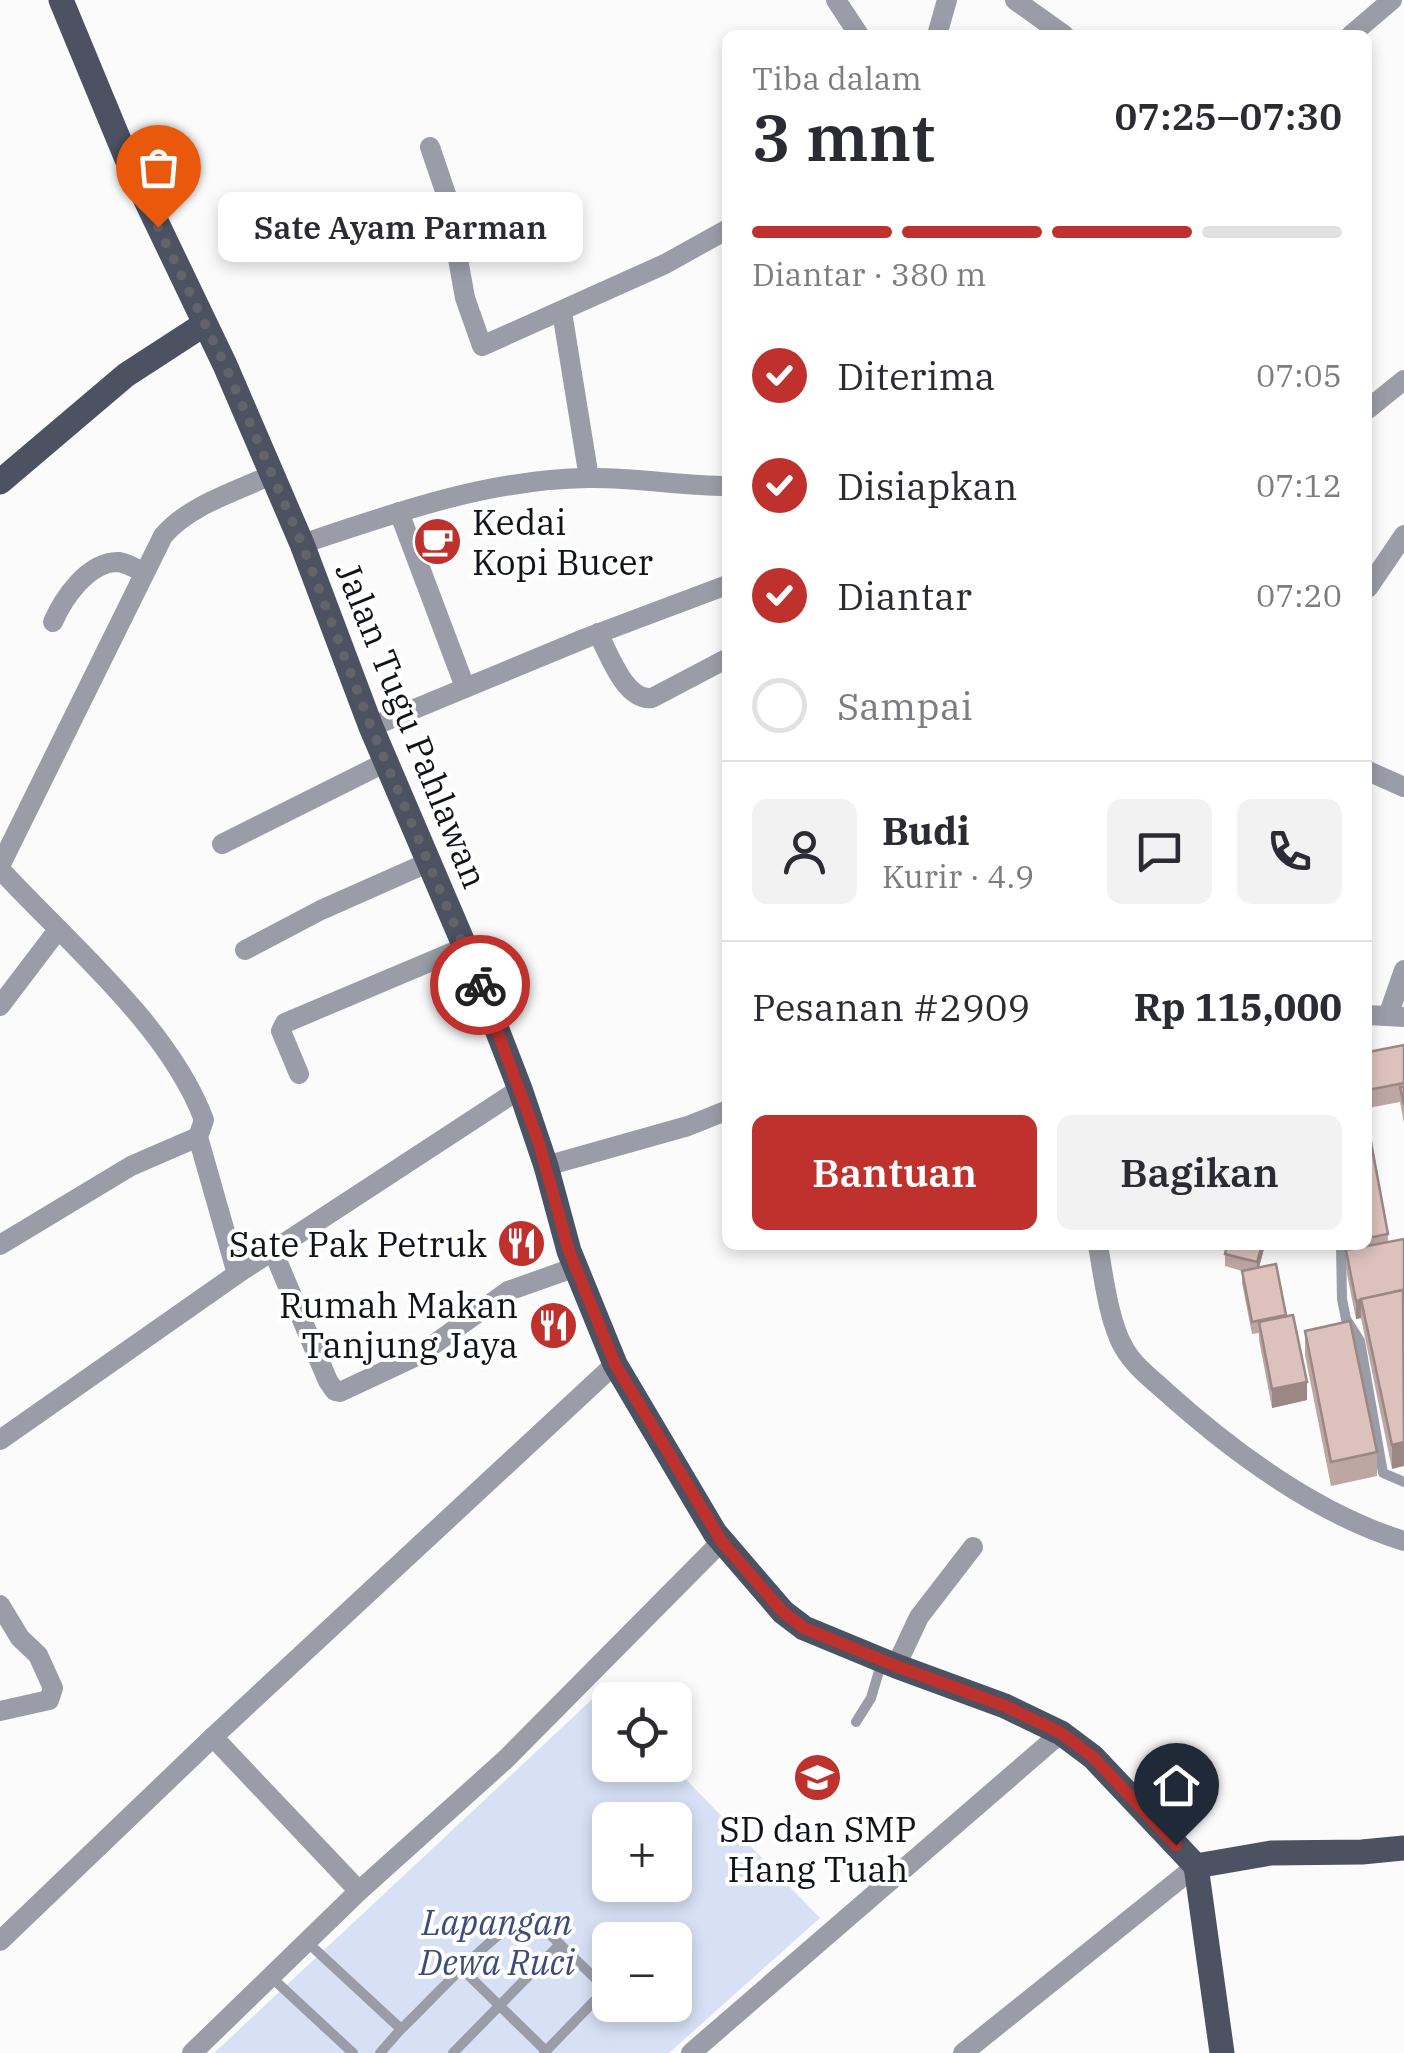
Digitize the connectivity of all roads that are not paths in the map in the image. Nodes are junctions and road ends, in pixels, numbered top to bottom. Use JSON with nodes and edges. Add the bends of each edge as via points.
{"nodes":[{"id":1,"x":61,"y":0,"type":"edge"},
{"id":2,"x":836,"y":0,"type":"edge"},
{"id":3,"x":946,"y":0,"type":"edge"},
{"id":4,"x":1015,"y":0,"type":"edge"},
{"id":5,"x":1392,"y":0,"type":"edge"},
{"id":6,"x":857,"y":30,"type":"edge"},
{"id":7,"x":938,"y":30,"type":"edge"},
{"id":8,"x":1057,"y":30,"type":"edge"},
{"id":9,"x":1357,"y":30,"type":"edge"},
{"id":10,"x":430,"y":147,"type":"dead end"},
{"id":11,"x":722,"y":232,"type":"edge"},
{"id":12,"x":562,"y":312,"type":"junction"},
{"id":13,"x":204,"y":325,"type":"junction"},
{"id":14,"x":1404,"y":380,"type":"edge"},
{"id":15,"x":1372,"y":407,"type":"edge"},
{"id":16,"x":271,"y":474,"type":"junction"},
{"id":17,"x":588,"y":478,"type":"junction"},
{"id":18,"x":0,"y":482,"type":"edge"},
{"id":19,"x":722,"y":486,"type":"edge"},
{"id":20,"x":400,"y":512,"type":"junction"},
{"id":21,"x":1404,"y":534,"type":"edge"},
{"id":22,"x":302,"y":544,"type":"junction"},
{"id":23,"x":143,"y":571,"type":"junction"},
{"id":24,"x":1372,"y":582,"type":"edge"},
{"id":25,"x":722,"y":587,"type":"edge"},
{"id":26,"x":53,"y":622,"type":"dead end"},
{"id":27,"x":598,"y":633,"type":"junction"},
{"id":28,"x":722,"y":661,"type":"edge"},
{"id":29,"x":465,"y":687,"type":"junction"},
{"id":30,"x":371,"y":727,"type":"junction"},
{"id":31,"x":386,"y":762,"type":"junction"},
{"id":32,"x":1372,"y":774,"type":"edge"},
{"id":33,"x":1404,"y":787,"type":"edge"},
{"id":34,"x":222,"y":844,"type":"dead end"},
{"id":35,"x":426,"y":863,"type":"junction"},
{"id":36,"x":0,"y":867,"type":"edge"},
{"id":37,"x":57,"y":931,"type":"junction"},
{"id":38,"x":465,"y":947,"type":"junction"},
{"id":39,"x":245,"y":950,"type":"dead end"},
{"id":40,"x":1404,"y":970,"type":"edge"},
{"id":41,"x":0,"y":1006,"type":"edge"},
{"id":42,"x":1387,"y":1016,"type":"edge"},
{"id":43,"x":298,"y":1074,"type":"dead end"},
{"id":44,"x":520,"y":1089,"type":"junction"},
{"id":45,"x":722,"y":1112,"type":"edge"},
{"id":46,"x":198,"y":1137,"type":"junction"},
{"id":47,"x":546,"y":1166,"type":"junction"},
{"id":48,"x":0,"y":1244,"type":"edge"},
{"id":49,"x":1099,"y":1250,"type":"edge"},
{"id":50,"x":1341,"y":1250,"type":"edge"},
{"id":51,"x":273,"y":1251,"type":"junction"},
{"id":52,"x":576,"y":1267,"type":"junction"},
{"id":53,"x":237,"y":1274,"type":"junction"},
{"id":54,"x":615,"y":1364,"type":"junction"},
{"id":55,"x":0,"y":1440,"type":"edge"},
{"id":56,"x":1404,"y":1482,"type":"edge"},
{"id":57,"x":1404,"y":1540,"type":"edge"},
{"id":58,"x":722,"y":1542,"type":"junction"},
{"id":59,"x":973,"y":1547,"type":"dead end"},
{"id":60,"x":0,"y":1605,"type":"edge"},
{"id":61,"x":889,"y":1663,"type":"junction"},
{"id":62,"x":0,"y":1711,"type":"edge"},
{"id":63,"x":856,"y":1722,"type":"dead end"},
{"id":64,"x":1061,"y":1733,"type":"junction"},
{"id":65,"x":213,"y":1737,"type":"junction"},
{"id":66,"x":1404,"y":1848,"type":"edge"},
{"id":67,"x":1196,"y":1866,"type":"junction"},
{"id":68,"x":358,"y":1891,"type":"junction"},
{"id":69,"x":0,"y":1941,"type":"edge"},
{"id":70,"x":306,"y":1942,"type":"junction"},
{"id":71,"x":560,"y":1944,"type":"junction"},
{"id":72,"x":462,"y":1970,"type":"junction"},
{"id":73,"x":271,"y":1977,"type":"junction"},
{"id":74,"x":500,"y":2006,"type":"junction"},
{"id":75,"x":402,"y":2030,"type":"junction"},
{"id":76,"x":391,"y":2042,"type":"junction"},
{"id":77,"x":545,"y":2052,"type":"edge"},
{"id":78,"x":192,"y":2053,"type":"edge"},
{"id":79,"x":353,"y":2053,"type":"edge"},
{"id":80,"x":380,"y":2053,"type":"edge"},
{"id":81,"x":403,"y":2053,"type":"edge"},
{"id":82,"x":454,"y":2053,"type":"edge"},
{"id":83,"x":692,"y":2053,"type":"edge"},
{"id":84,"x":964,"y":2053,"type":"edge"},
{"id":85,"x":1222,"y":2053,"type":"edge"}],
"edges":[{"from":1,"to":13,"type":"main road","name":"Jalan Tugu Pahlawan"},
{"from":2,"to":6,"type":"street"},
{"from":3,"to":7,"type":"street"},
{"from":4,"to":8,"type":"street"},
{"from":5,"to":9,"type":"street"},
{"from":10,"to":12,"type":"street","via":[[482,346]]},
{"from":11,"to":12,"type":"street"},
{"from":12,"to":17,"type":"street"},
{"from":13,"to":16,"type":"main road","name":"Jalan Tugu Pahlawan"},
{"from":13,"to":18,"type":"main road","via":[[126,375]]},
{"from":14,"to":15,"type":"street"},
{"from":16,"to":22,"type":"main road","name":"Jalan Tugu Pahlawan"},
{"from":16,"to":23,"type":"street","via":[[172,526]]},
{"from":17,"to":19,"type":"street"},
{"from":17,"to":20,"type":"street","via":[[521,484]]},
{"from":20,"to":22,"type":"street"},
{"from":20,"to":29,"type":"street"},
{"from":21,"to":24,"type":"street"},
{"from":22,"to":30,"type":"main road","name":"Jalan Tugu Pahlawan"},
{"from":23,"to":26,"type":"street","via":[[119,562],[96,570],[64,598]]},
{"from":23,"to":36,"type":"street"},
{"from":25,"to":27,"type":"street"},
{"from":27,"to":28,"type":"street","via":[[644,699]]},
{"from":27,"to":29,"type":"street"},
{"from":29,"to":30,"type":"street"},
{"from":30,"to":31,"type":"main road","name":"Jalan Tugu Pahlawan"},
{"from":31,"to":34,"type":"street"},
{"from":31,"to":35,"type":"main road","name":"Jalan Tugu Pahlawan"},
{"from":32,"to":33,"type":"street"},
{"from":35,"to":38,"type":"main road","name":"Jalan Tugu Pahlawan"},
{"from":35,"to":39,"type":"street"},
{"from":36,"to":37,"type":"street"},
{"from":37,"to":41,"type":"street"},
{"from":37,"to":46,"type":"street","via":[[144,1021],[172,1061],[204,1120]]},
{"from":38,"to":43,"type":"street","via":[[285,1023],[281,1031]]},
{"from":38,"to":44,"type":"main road","name":"Jalan Tugu Pahlawan"},
{"from":40,"to":42,"type":"street"},
{"from":44,"to":47,"type":"main road","name":"Jalan Tugu Pahlawan"},
{"from":44,"to":51,"type":"street"},
{"from":45,"to":47,"type":"street"},
{"from":46,"to":48,"type":"street","via":[[131,1166]]},
{"from":46,"to":53,"type":"street"},
{"from":47,"to":52,"type":"main road","name":"Jalan Tugu Pahlawan"},
{"from":49,"to":57,"type":"street","via":[[1118,1334],[1142,1370],[1227,1444],[1364,1528]]},
{"from":50,"to":56,"type":"lane","via":[[1344,1309],[1360,1341],[1383,1473]]},
{"from":51,"to":52,"type":"street","via":[[328,1381],[340,1392],[419,1355],[508,1290]]},
{"from":51,"to":53,"type":"street"},
{"from":52,"to":54,"type":"main road","name":"Jalan Tugu Pahlawan"},
{"from":53,"to":55,"type":"street"},
{"from":54,"to":58,"type":"main road","name":"Jalan Tugu Pahlawan"},
{"from":54,"to":65,"type":"street"},
{"from":58,"to":61,"type":"main road","name":"Jalan Tugu Pahlawan","via":[[804,1628]]},
{"from":58,"to":68,"type":"street","via":[[506,1760]]},
{"from":59,"to":61,"type":"street"},
{"from":60,"to":62,"type":"street","via":[[53,1688],[49,1700]]},
{"from":61,"to":63,"type":"lane"},
{"from":61,"to":64,"type":"main road","name":"Jalan Tugu Pahlawan"},
{"from":64,"to":67,"type":"main road","name":"Jalan Tugu Pahlawan","via":[[1093,1757]]},
{"from":64,"to":83,"type":"street"},
{"from":65,"to":68,"type":"street"},
{"from":65,"to":69,"type":"street"},
{"from":66,"to":67,"type":"main road","via":[[1271,1853]]},
{"from":67,"to":84,"type":"street"},
{"from":67,"to":85,"type":"main road"},
{"from":68,"to":70,"type":"street"},
{"from":70,"to":73,"type":"street"},
{"from":70,"to":75,"type":"lane"},
{"from":71,"to":72,"type":"lane","via":[[527,1917]]},
{"from":71,"to":74,"type":"lane"},
{"from":71,"to":77,"type":"lane","via":[[597,1978],[601,1994]]},
{"from":72,"to":74,"type":"lane"},
{"from":72,"to":75,"type":"lane"},
{"from":73,"to":78,"type":"street"},
{"from":73,"to":79,"type":"lane"},
{"from":74,"to":77,"type":"lane"},
{"from":74,"to":82,"type":"lane"},
{"from":75,"to":76,"type":"lane"},
{"from":76,"to":80,"type":"lane"},
{"from":76,"to":81,"type":"lane"}]}
